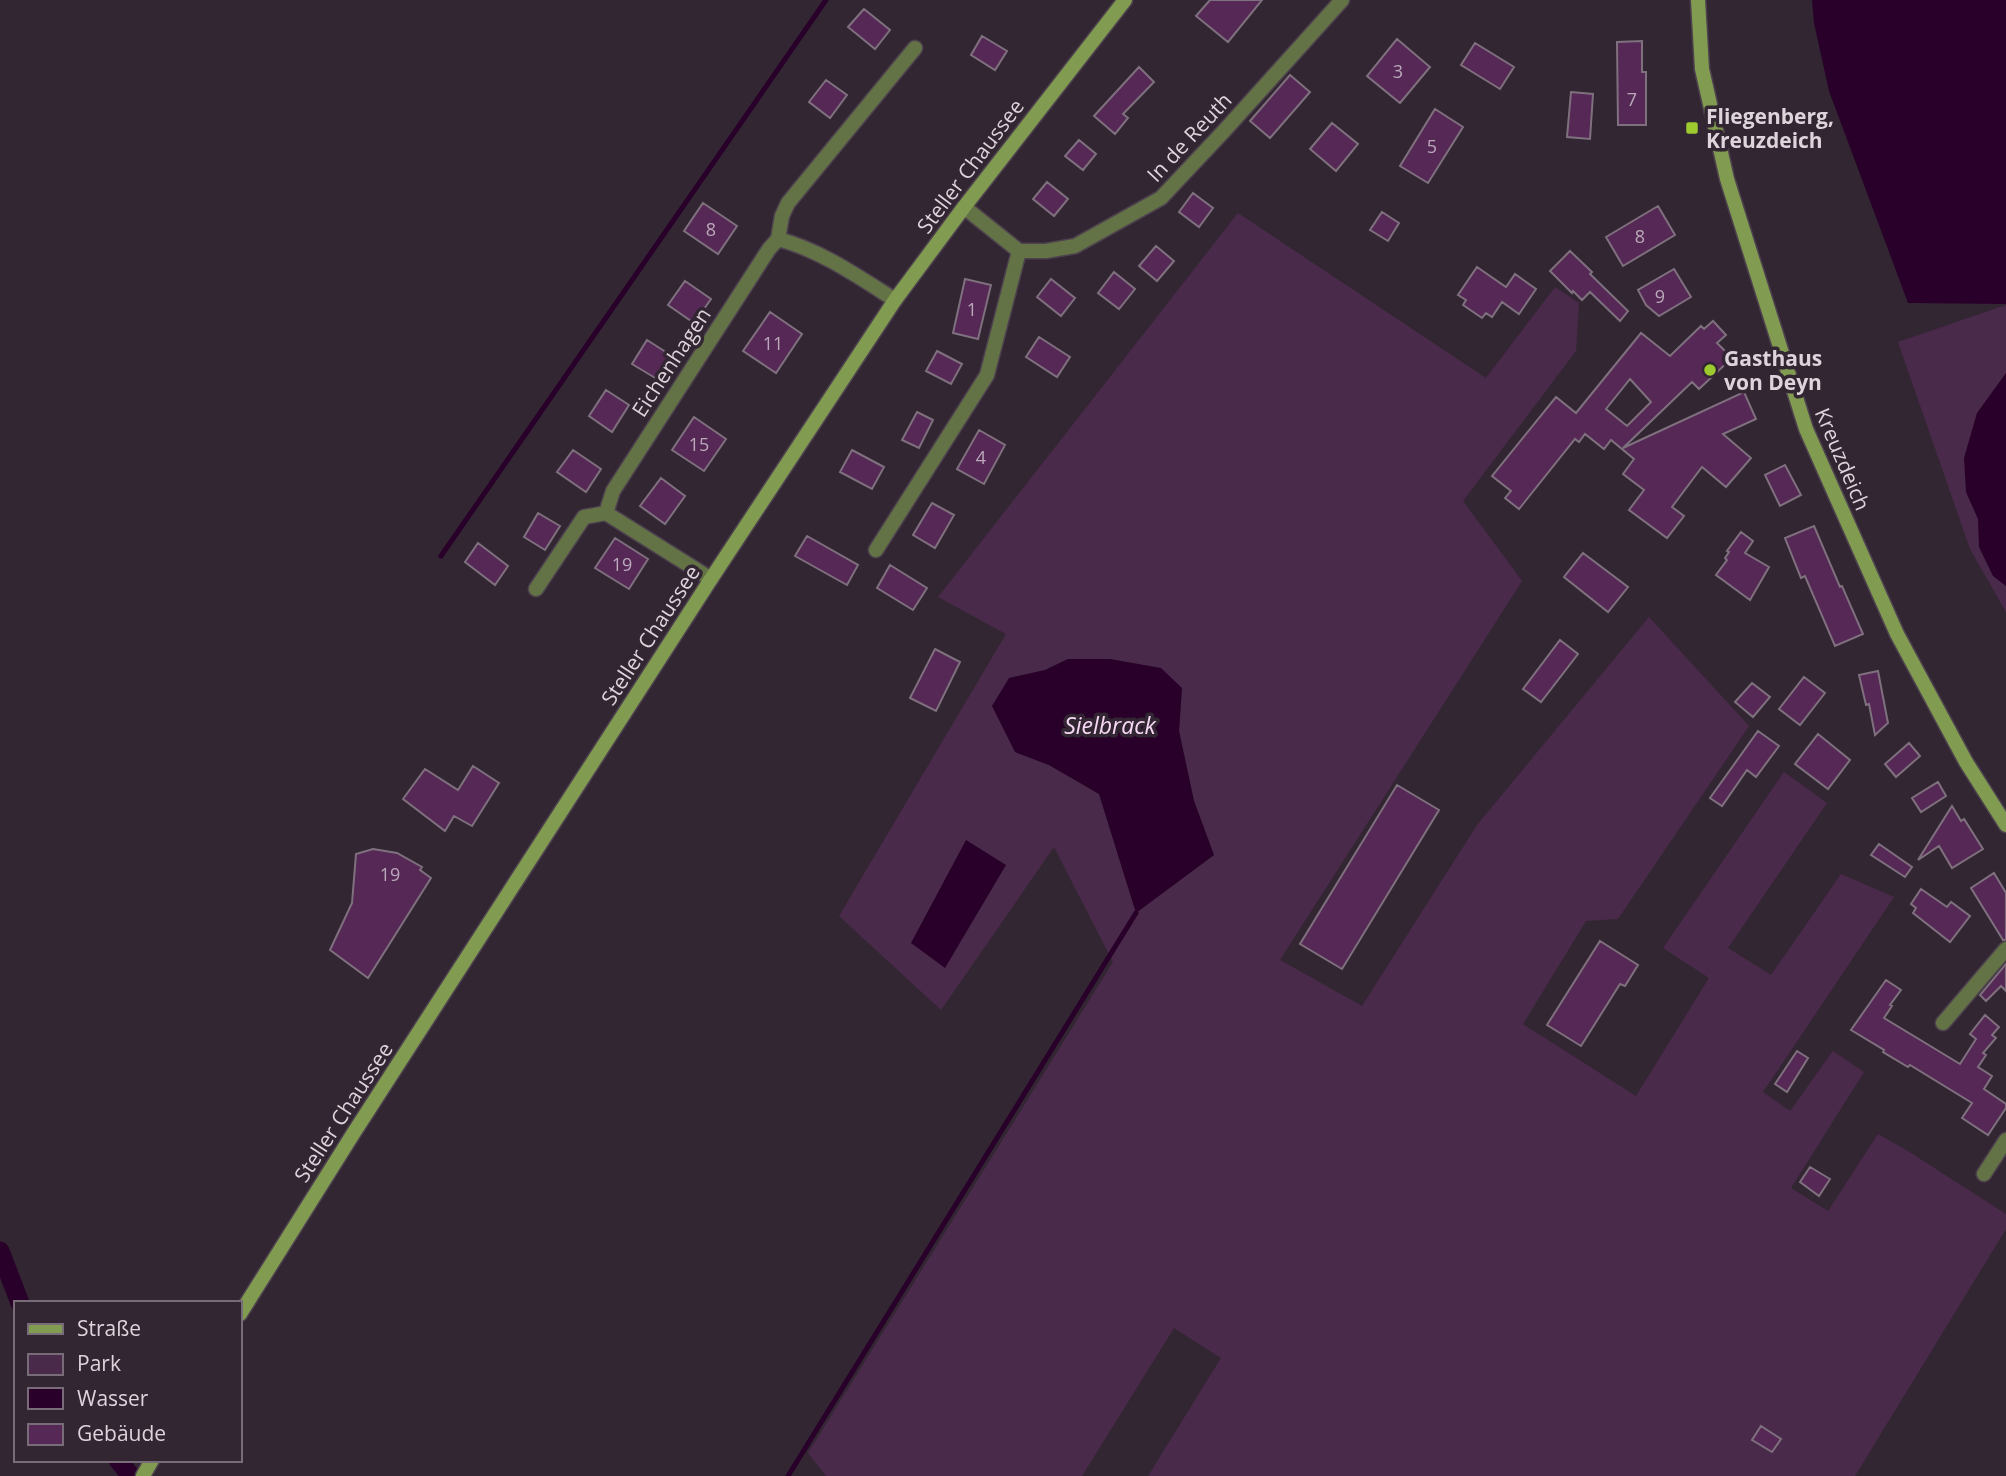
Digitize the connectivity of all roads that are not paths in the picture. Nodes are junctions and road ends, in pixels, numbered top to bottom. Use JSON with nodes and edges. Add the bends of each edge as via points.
{"nodes":[{"id":1,"x":1125,"y":0,"type":"edge"},
{"id":2,"x":1342,"y":0,"type":"edge"},
{"id":3,"x":1698,"y":0,"type":"edge"},
{"id":4,"x":915,"y":48,"type":"dead end"},
{"id":5,"x":964,"y":207,"type":"junction"},
{"id":6,"x":778,"y":239,"type":"junction"},
{"id":7,"x":1019,"y":251,"type":"junction"},
{"id":8,"x":895,"y":300,"type":"junction"},
{"id":9,"x":606,"y":513,"type":"junction"},
{"id":10,"x":876,"y":550,"type":"dead end"},
{"id":11,"x":711,"y":579,"type":"junction"},
{"id":12,"x":536,"y":589,"type":"dead end"},
{"id":13,"x":2006,"y":825,"type":"edge"},
{"id":14,"x":2006,"y":949,"type":"edge"},
{"id":15,"x":1943,"y":1023,"type":"dead end"},
{"id":16,"x":2006,"y":1140,"type":"edge"},
{"id":17,"x":1984,"y":1174,"type":"dead end"},
{"id":18,"x":242,"y":1311,"type":"edge"}],
"edges":[{"from":1,"to":5,"type":"street","name":"Steller Chaussee"},
{"from":2,"to":7,"type":"street","name":"In de Reuth","via":[[1161,198],[1076,246]]},
{"from":3,"to":13,"type":"street","name":"Kreuzdeich","via":[[1702,69],[1727,179],[1806,429],[1898,634],[1966,762]]},
{"from":4,"to":6,"type":"street","name":"Eichenhagen","via":[[788,203]]},
{"from":5,"to":7,"type":"street"},
{"from":5,"to":8,"type":"street","name":"Steller Chaussee"},
{"from":6,"to":8,"type":"street","via":[[800,244]]},
{"from":6,"to":9,"type":"street","name":"Eichenhagen","via":[[612,491]]},
{"from":7,"to":10,"type":"street","via":[[987,375]]},
{"from":8,"to":11,"type":"street","name":"Steller Chaussee"},
{"from":9,"to":11,"type":"street"},
{"from":9,"to":12,"type":"street","via":[[584,517]]},
{"from":11,"to":18,"type":"street","name":"Steller Chaussee"},
{"from":14,"to":15,"type":"street"},
{"from":16,"to":17,"type":"street"}]}
